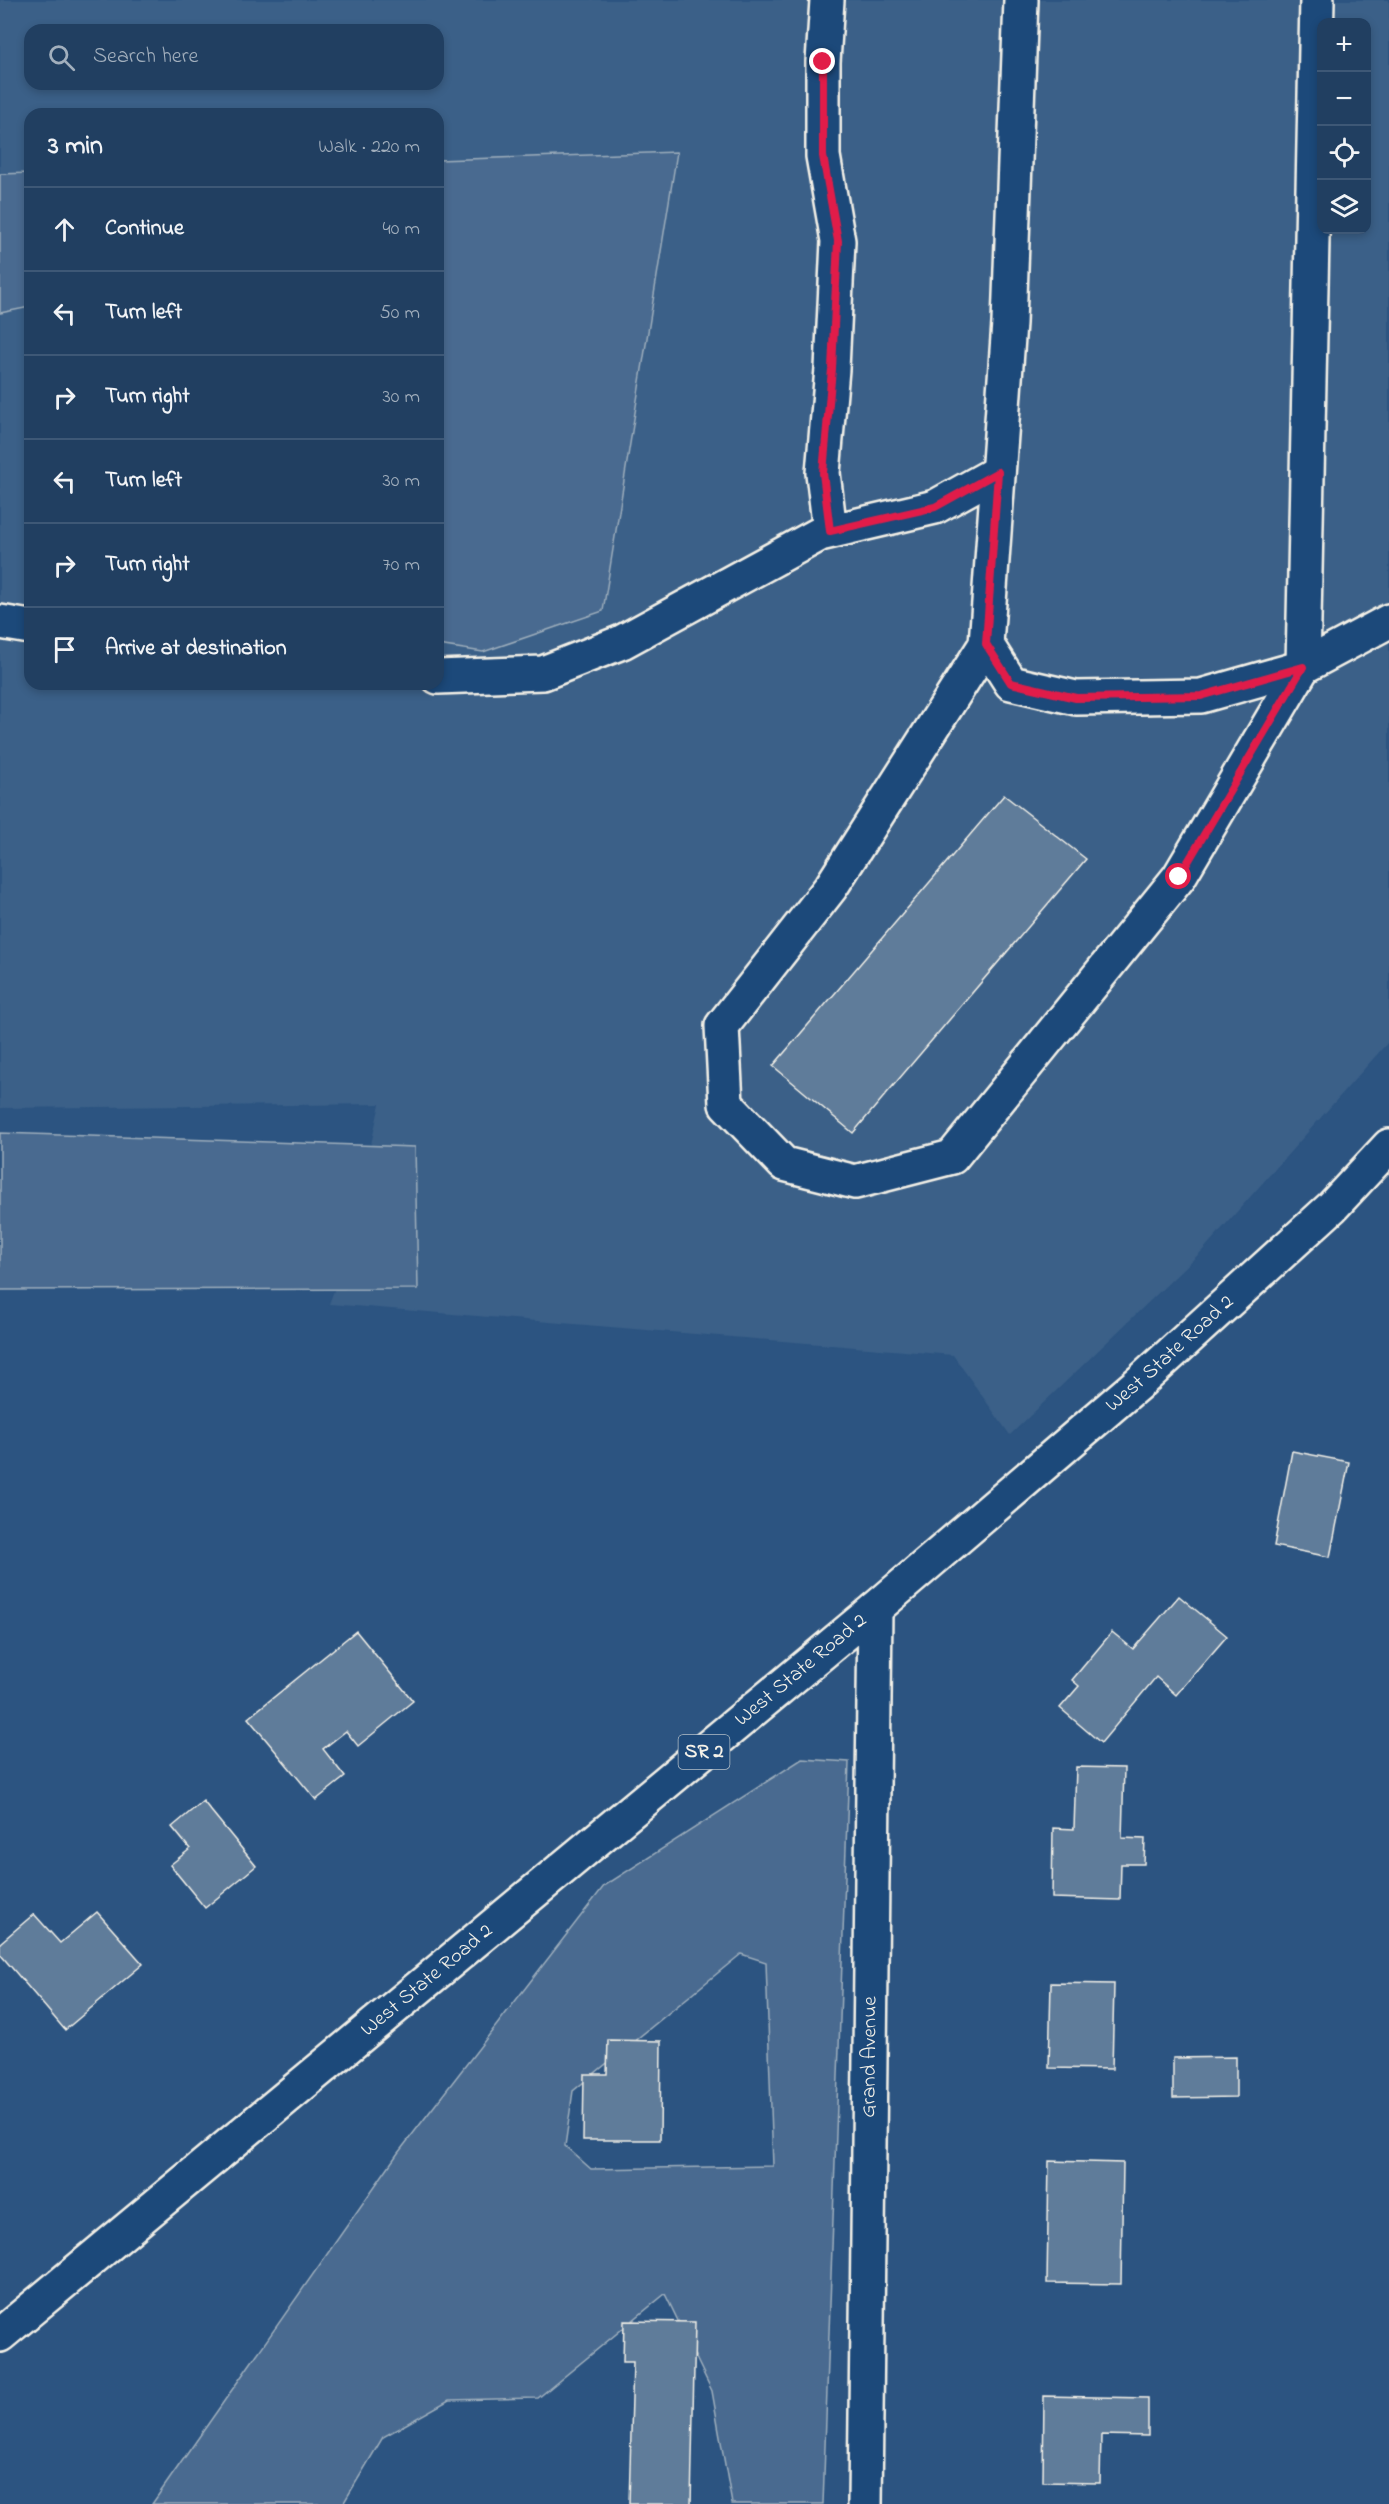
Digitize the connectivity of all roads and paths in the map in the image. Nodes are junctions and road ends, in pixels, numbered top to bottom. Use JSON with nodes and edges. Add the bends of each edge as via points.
{"nodes":[{"id":1,"x":827,"y":0,"type":"edge"},
{"id":2,"x":1022,"y":0,"type":"edge"},
{"id":3,"x":1317,"y":0,"type":"edge"},
{"id":4,"x":998,"y":472,"type":"junction"},
{"id":5,"x":830,"y":531,"type":"junction"},
{"id":6,"x":1389,"y":621,"type":"edge"},
{"id":7,"x":0,"y":622,"type":"edge"},
{"id":8,"x":24,"y":626,"type":"edge"},
{"id":9,"x":986,"y":644,"type":"junction"},
{"id":10,"x":1303,"y":667,"type":"junction"},
{"id":11,"x":444,"y":676,"type":"edge"},
{"id":12,"x":1389,"y":1146,"type":"edge"},
{"id":13,"x":875,"y":1609,"type":"junction"},
{"id":14,"x":0,"y":2335,"type":"edge"},
{"id":15,"x":865,"y":2504,"type":"edge"}],
"edges":[{"from":1,"to":5,"type":"main road","via":[[823,156],[838,241],[823,473]]},
{"from":2,"to":4,"type":"main road","via":[[1009,323]]},
{"from":3,"to":10,"type":"main road"},
{"from":4,"to":5,"type":"main road","via":[[935,507]]},
{"from":4,"to":9,"type":"main road"},
{"from":5,"to":11,"type":"main road","via":[[622,642],[543,673]]},
{"from":6,"to":10,"type":"main road"},
{"from":7,"to":8,"type":"main road"},
{"from":9,"to":10,"type":"main road","via":[[1011,683],[1076,698],[1201,696]]},
{"from":9,"to":10,"type":"main road","via":[[831,888],[722,1026],[726,1104],[784,1164],[855,1182],[952,1157],[1179,877]]},
{"from":12,"to":13,"type":"main road","name":"West State Road 2","number":"SR 2","via":[[1332,1207],[1141,1381]]},
{"from":13,"to":14,"type":"main road","name":"West State Road 2","number":"SR 2"},
{"from":13,"to":15,"type":"main road","name":"Grand Avenue"}]}
